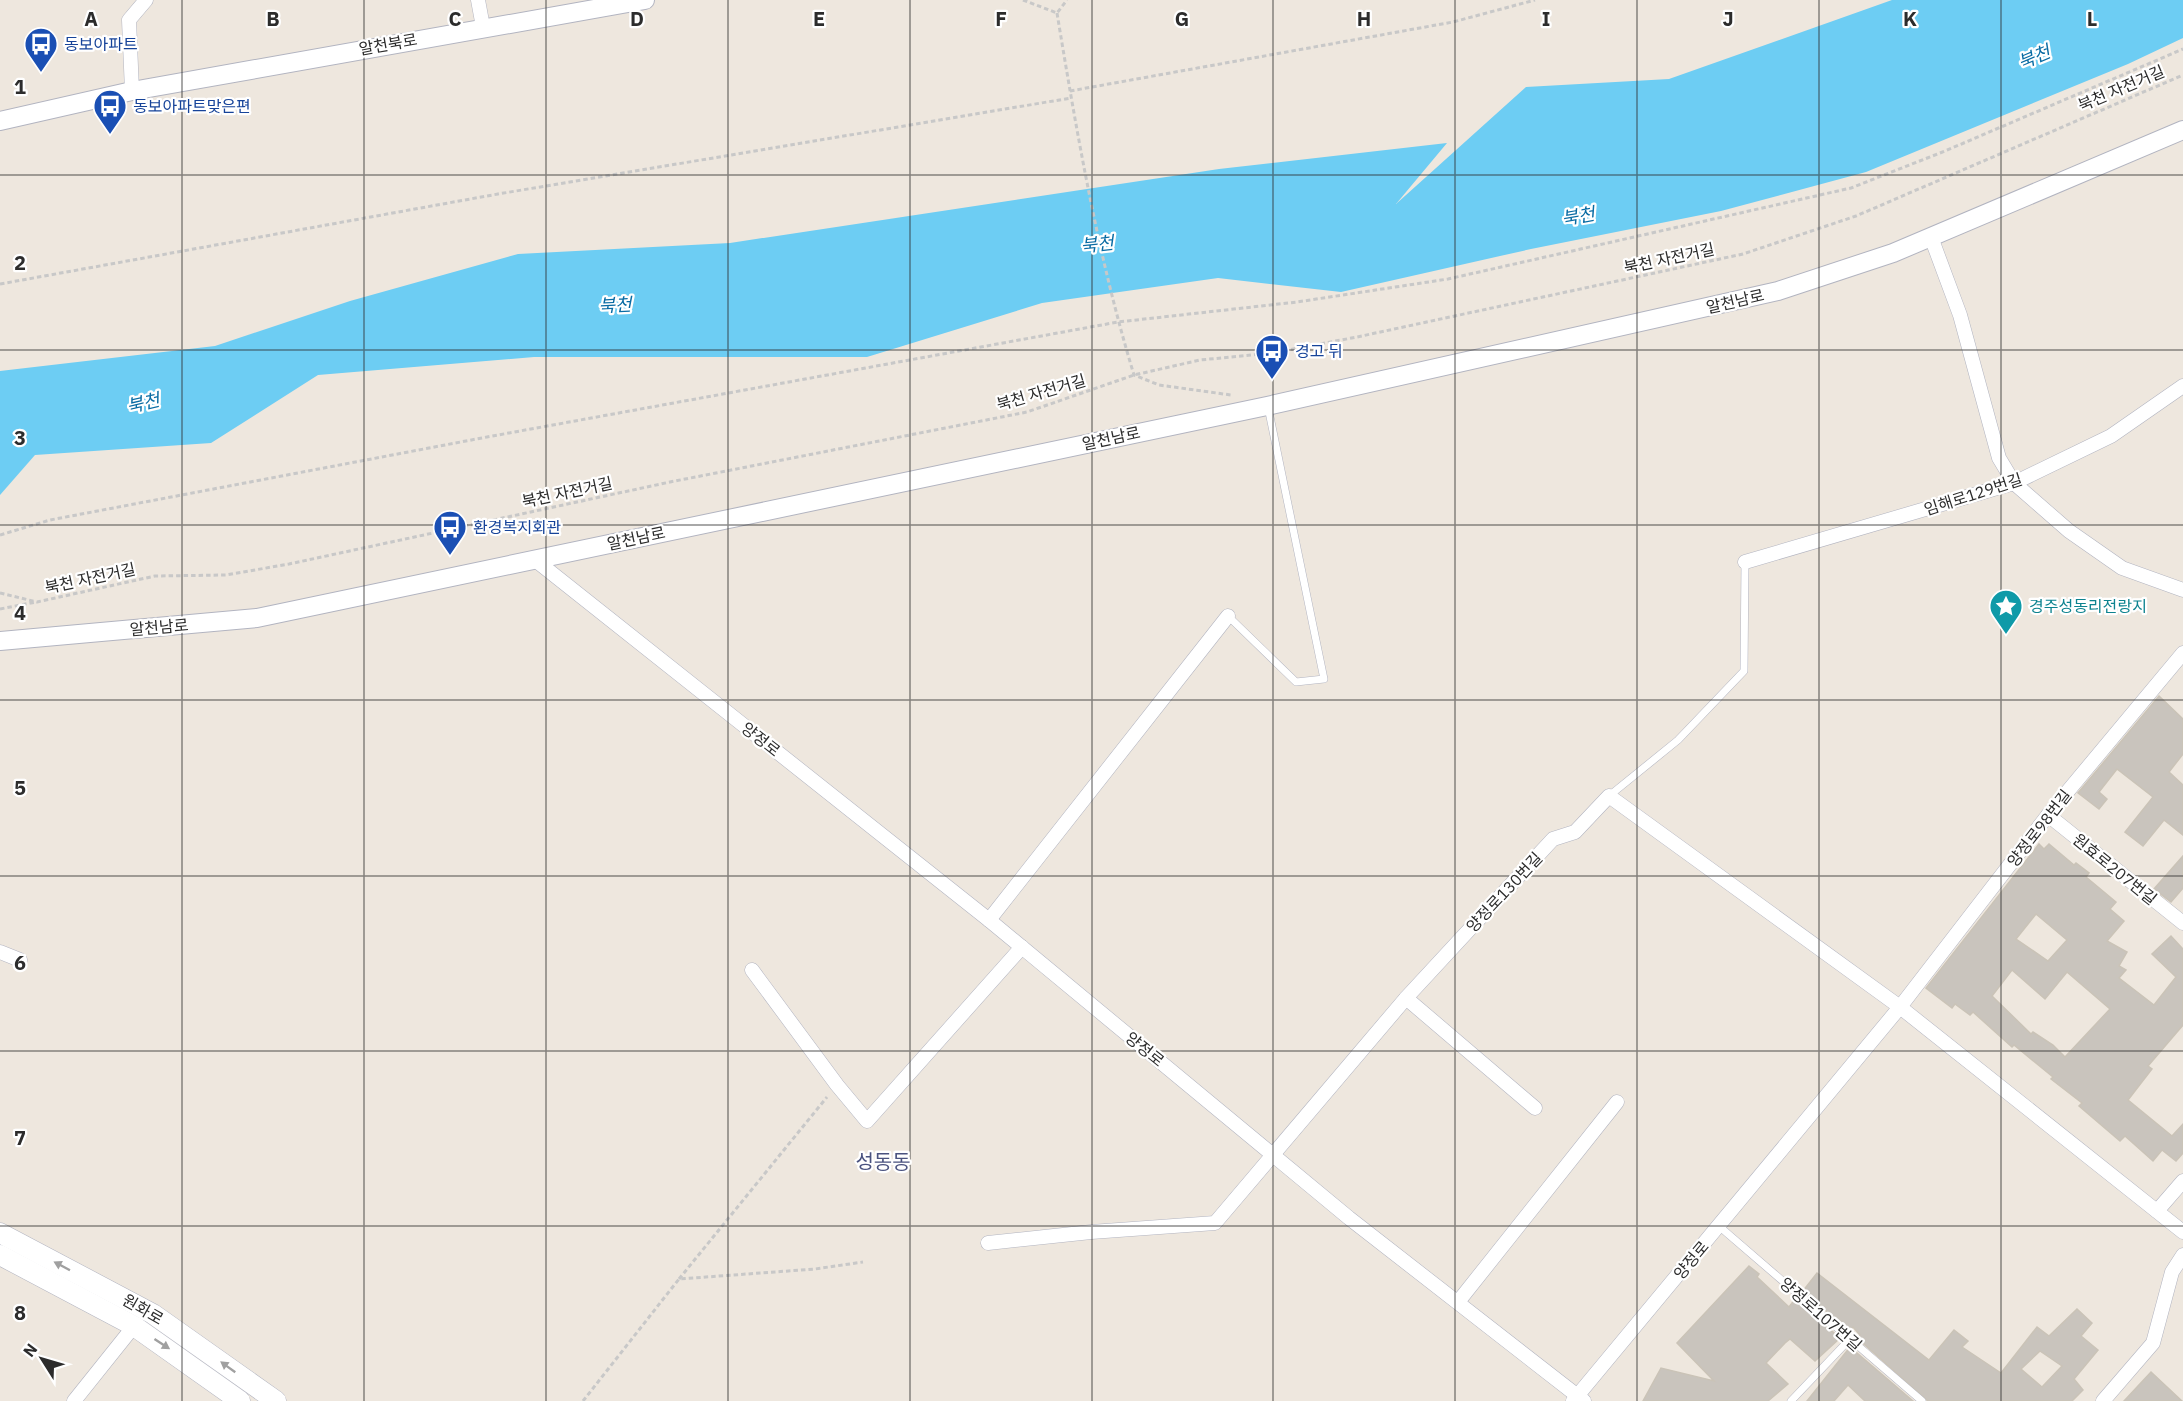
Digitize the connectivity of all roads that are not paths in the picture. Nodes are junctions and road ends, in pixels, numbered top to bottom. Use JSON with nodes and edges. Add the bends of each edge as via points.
{"nodes":[{"id":1,"x":146,"y":0,"type":"edge"},
{"id":2,"x":478,"y":0,"type":"edge"},
{"id":3,"x":645,"y":0,"type":"edge"},
{"id":4,"x":483,"y":27,"type":"junction"},
{"id":5,"x":132,"y":91,"type":"junction"},
{"id":6,"x":0,"y":121,"type":"edge"},
{"id":7,"x":2183,"y":130,"type":"edge"},
{"id":8,"x":1931,"y":237,"type":"junction"},
{"id":9,"x":2183,"y":386,"type":"edge"},
{"id":10,"x":1267,"y":406,"type":"junction"},
{"id":11,"x":2014,"y":483,"type":"junction"},
{"id":12,"x":534,"y":559,"type":"junction"},
{"id":13,"x":1746,"y":562,"type":"joint"},
{"id":14,"x":2183,"y":590,"type":"edge"},
{"id":15,"x":1228,"y":616,"type":"joint"},
{"id":16,"x":0,"y":641,"type":"edge"},
{"id":17,"x":2183,"y":653,"type":"edge"},
{"id":18,"x":1609,"y":796,"type":"junction"},
{"id":19,"x":2048,"y":815,"type":"junction"},
{"id":20,"x":989,"y":920,"type":"junction"},
{"id":21,"x":2183,"y":923,"type":"edge"},
{"id":22,"x":1022,"y":947,"type":"junction"},
{"id":23,"x":0,"y":952,"type":"edge"},
{"id":24,"x":20,"y":960,"type":"dead end"},
{"id":25,"x":752,"y":970,"type":"dead end"},
{"id":26,"x":1406,"y":998,"type":"junction"},
{"id":27,"x":1900,"y":1007,"type":"junction"},
{"id":28,"x":1617,"y":1102,"type":"dead end"},
{"id":29,"x":1535,"y":1108,"type":"dead end"},
{"id":30,"x":1273,"y":1156,"type":"junction"},
{"id":31,"x":2183,"y":1181,"type":"edge"},
{"id":32,"x":2157,"y":1211,"type":"junction"},
{"id":33,"x":1720,"y":1227,"type":"junction"},
{"id":34,"x":2183,"y":1232,"type":"edge"},
{"id":35,"x":0,"y":1233,"type":"edge"},
{"id":36,"x":988,"y":1243,"type":"dead end"},
{"id":37,"x":0,"y":1255,"type":"edge"},
{"id":38,"x":2183,"y":1255,"type":"edge"},
{"id":39,"x":1458,"y":1302,"type":"junction"},
{"id":40,"x":134,"y":1326,"type":"junction"},
{"id":41,"x":1849,"y":1340,"type":"junction"},
{"id":42,"x":1578,"y":1399,"type":"edge"},
{"id":43,"x":74,"y":1401,"type":"edge"},
{"id":44,"x":240,"y":1401,"type":"edge"},
{"id":45,"x":276,"y":1401,"type":"edge"},
{"id":46,"x":1791,"y":1401,"type":"edge"},
{"id":47,"x":1923,"y":1401,"type":"edge"},
{"id":48,"x":2103,"y":1401,"type":"edge"}],
"edges":[{"from":1,"to":5,"type":"street","via":[[129,20]]},
{"from":2,"to":4,"type":"street"},
{"from":3,"to":4,"type":"street","name":"알천북로"},
{"from":4,"to":5,"type":"street","name":"알천북로"},
{"from":5,"to":6,"type":"street","name":"알천북로"},
{"from":7,"to":8,"type":"street","name":"알천남로"},
{"from":8,"to":10,"type":"street","name":"알천남로","via":[[1779,291]]},
{"from":8,"to":11,"type":"street","via":[[1960,315],[1999,458]]},
{"from":9,"to":11,"type":"street","name":"임해로129번길","via":[[2111,436]]},
{"from":10,"to":12,"type":"street","name":"알천남로"},
{"from":10,"to":15,"type":"lane","via":[[1324,679],[1296,682]]},
{"from":11,"to":13,"type":"street","name":"임해로129번길"},
{"from":11,"to":14,"type":"street","via":[[2069,531],[2122,568]]},
{"from":12,"to":16,"type":"street","name":"알천남로","via":[[257,618]]},
{"from":12,"to":20,"type":"street","name":"양정로"},
{"from":13,"to":18,"type":"lane","via":[[1744,671],[1678,740]]},
{"from":15,"to":20,"type":"street"},
{"from":17,"to":19,"type":"street","name":"양정로98번길"},
{"from":18,"to":26,"type":"street","name":"양정로130번길","via":[[1575,832],[1553,839]]},
{"from":18,"to":27,"type":"street"},
{"from":19,"to":21,"type":"street","name":"원효로207번길"},
{"from":19,"to":27,"type":"street","name":"양정로98번길"},
{"from":20,"to":22,"type":"street","name":"양정로"},
{"from":22,"to":25,"type":"street","via":[[867,1120]]},
{"from":22,"to":30,"type":"street","name":"양정로"},
{"from":23,"to":24,"type":"street"},
{"from":26,"to":29,"type":"street"},
{"from":26,"to":30,"type":"street","name":"양정로130번길"},
{"from":27,"to":32,"type":"street"},
{"from":27,"to":33,"type":"street","name":"양정로"},
{"from":28,"to":39,"type":"street"},
{"from":30,"to":36,"type":"street","via":[[1215,1223]]},
{"from":30,"to":39,"type":"street","name":"양정로"},
{"from":31,"to":32,"type":"street"},
{"from":32,"to":34,"type":"street"},
{"from":33,"to":41,"type":"lane","name":"양정로107번길"},
{"from":33,"to":42,"type":"street","name":"양정로"},
{"from":45,"to":35,"type":"main road","name":"원화로","one_way":true,"via":[[153,1314]]},
{"from":37,"to":40,"type":"main road","name":"원화로"},
{"from":38,"to":48,"type":"street","via":[[2172,1272],[2153,1343]]},
{"from":39,"to":42,"type":"street","name":"양정로"},
{"from":40,"to":43,"type":"street"},
{"from":40,"to":44,"type":"main road","name":"원화로","one_way":true},
{"from":41,"to":46,"type":"lane"},
{"from":41,"to":47,"type":"lane","name":"양정로107번길"}]}
